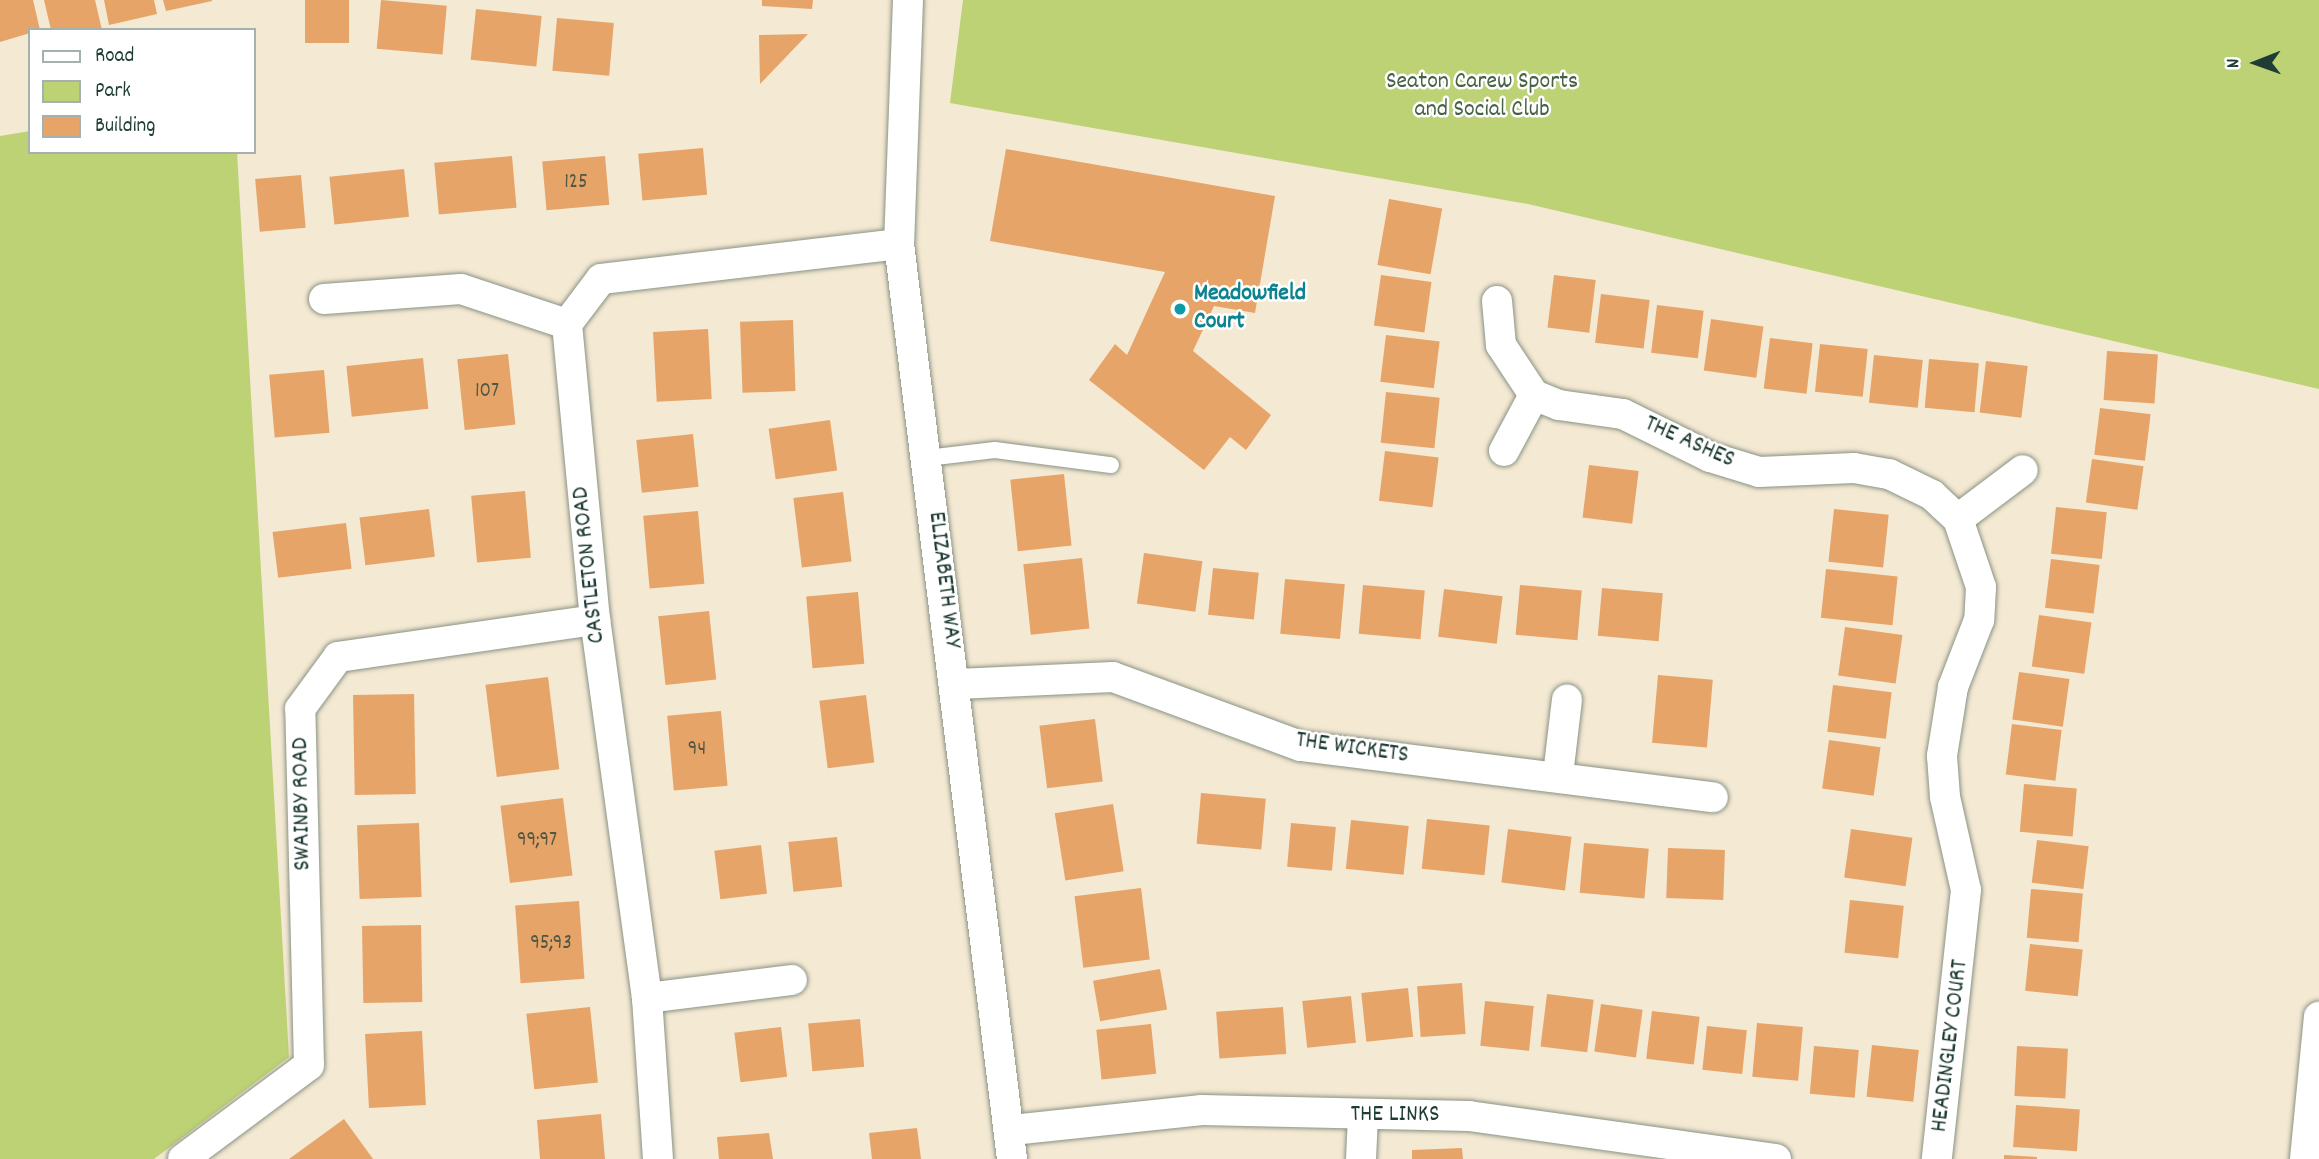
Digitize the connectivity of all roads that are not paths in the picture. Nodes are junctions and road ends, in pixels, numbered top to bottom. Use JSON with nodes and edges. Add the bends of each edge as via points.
{"nodes":[{"id":1,"x":908,"y":0,"type":"edge"},
{"id":2,"x":899,"y":244,"type":"junction"},
{"id":3,"x":324,"y":299,"type":"dead end"},
{"id":4,"x":1497,"y":301,"type":"dead end"},
{"id":5,"x":567,"y":324,"type":"junction"},
{"id":6,"x":1534,"y":395,"type":"junction"},
{"id":7,"x":1504,"y":451,"type":"dead end"},
{"id":8,"x":927,"y":458,"type":"junction"},
{"id":9,"x":1111,"y":465,"type":"dead end"},
{"id":10,"x":2023,"y":470,"type":"dead end"},
{"id":11,"x":1958,"y":519,"type":"junction"},
{"id":12,"x":595,"y":620,"type":"junction"},
{"id":13,"x":957,"y":684,"type":"junction"},
{"id":14,"x":1567,"y":700,"type":"dead end"},
{"id":15,"x":1558,"y":775,"type":"junction"},
{"id":16,"x":1713,"y":797,"type":"dead end"},
{"id":17,"x":1965,"y":933,"type":"joint"},
{"id":18,"x":792,"y":980,"type":"dead end"},
{"id":19,"x":647,"y":998,"type":"junction"},
{"id":20,"x":2319,"y":1017,"type":"edge"},
{"id":21,"x":1363,"y":1116,"type":"junction"},
{"id":22,"x":1012,"y":1145,"type":"edge"},
{"id":23,"x":183,"y":1159,"type":"edge"},
{"id":24,"x":658,"y":1159,"type":"edge"},
{"id":25,"x":1361,"y":1159,"type":"edge"},
{"id":26,"x":1776,"y":1159,"type":"edge"},
{"id":27,"x":1937,"y":1159,"type":"edge"},
{"id":28,"x":2305,"y":1159,"type":"edge"}],
"edges":[{"from":1,"to":2,"type":"street","name":"ELIZABETH WAY"},
{"from":2,"to":5,"type":"street","via":[[601,279]]},
{"from":2,"to":8,"type":"street","name":"ELIZABETH WAY"},
{"from":3,"to":5,"type":"street","via":[[461,289]]},
{"from":4,"to":6,"type":"street","via":[[1501,345]]},
{"from":5,"to":12,"type":"street","name":"CASTLETON ROAD"},
{"from":6,"to":7,"type":"street"},
{"from":6,"to":11,"type":"street","name":"THE ASHES","via":[[1559,405],[1623,414],[1710,457],[1759,472],[1854,468],[1889,474],[1932,495]]},
{"from":8,"to":9,"type":"lane","via":[[995,450]]},
{"from":8,"to":13,"type":"street","name":"ELIZABETH WAY"},
{"from":10,"to":11,"type":"street"},
{"from":11,"to":17,"type":"street","name":"THE ASHES","via":[[1981,587],[1979,620],[1953,687],[1942,756],[1945,797],[1966,890]]},
{"from":12,"to":19,"type":"street","name":"CASTLETON ROAD"},
{"from":12,"to":23,"type":"street","name":"SWAINBY ROAD","via":[[338,657],[300,709],[309,1065]]},
{"from":13,"to":15,"type":"street","name":"THE WICKETS","via":[[1113,677],[1301,746]]},
{"from":13,"to":22,"type":"street","name":"ELIZABETH WAY"},
{"from":14,"to":15,"type":"street"},
{"from":15,"to":16,"type":"street","name":"THE WICKETS"},
{"from":17,"to":27,"type":"street","name":"HEADINGLEY COURT"},
{"from":18,"to":19,"type":"street"},
{"from":19,"to":24,"type":"street","name":"CASTLETON ROAD"},
{"from":20,"to":28,"type":"street"},
{"from":21,"to":22,"type":"street","name":"THE LINKS","via":[[1202,1110]]},
{"from":21,"to":25,"type":"street"},
{"from":21,"to":26,"type":"street","name":"THE LINKS","via":[[1469,1116]]}]}
